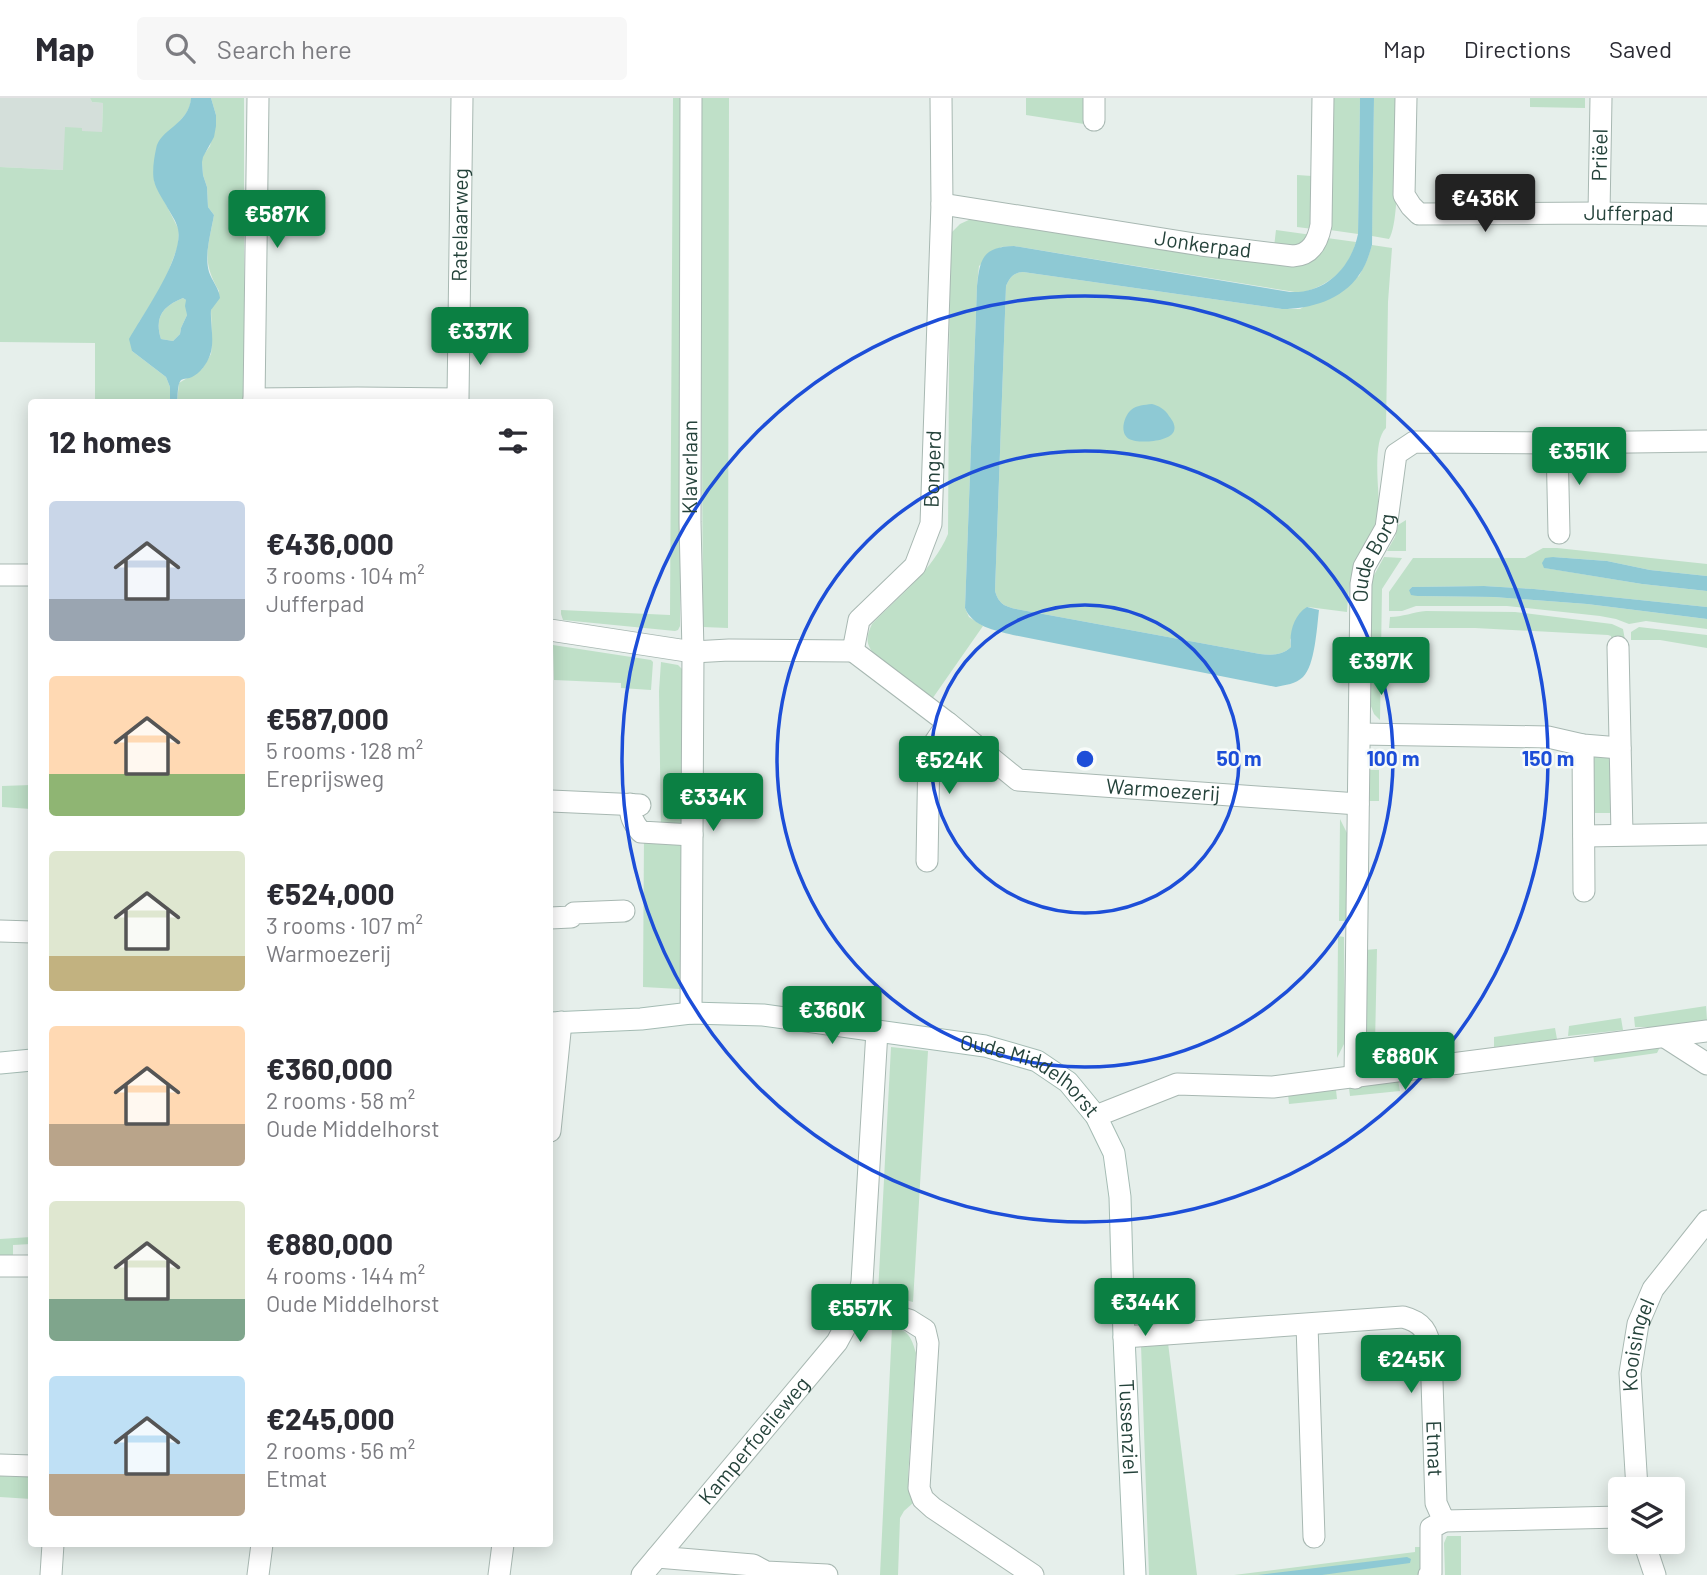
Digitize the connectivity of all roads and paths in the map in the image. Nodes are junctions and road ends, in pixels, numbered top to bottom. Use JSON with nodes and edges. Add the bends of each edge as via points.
{"nodes":[{"id":1,"x":258,"y":98,"type":"edge"},
{"id":2,"x":462,"y":98,"type":"edge"},
{"id":3,"x":691,"y":98,"type":"edge"},
{"id":4,"x":941,"y":98,"type":"edge"},
{"id":5,"x":1323,"y":98,"type":"edge"},
{"id":6,"x":1406,"y":98,"type":"edge"},
{"id":7,"x":1601,"y":98,"type":"edge"},
{"id":8,"x":942,"y":204,"type":"junction"},
{"id":9,"x":1599,"y":213,"type":"junction"},
{"id":10,"x":1707,"y":215,"type":"edge"},
{"id":11,"x":254,"y":399,"type":"edge"},
{"id":12,"x":323,"y":399,"type":"edge"},
{"id":13,"x":458,"y":399,"type":"edge"},
{"id":14,"x":458,"y":399,"type":"edge"},
{"id":15,"x":1707,"y":441,"type":"edge"},
{"id":16,"x":1557,"y":443,"type":"junction"},
{"id":17,"x":1559,"y":533,"type":"dead end"},
{"id":18,"x":0,"y":575,"type":"edge"},
{"id":19,"x":28,"y":575,"type":"edge"},
{"id":20,"x":553,"y":630,"type":"edge"},
{"id":21,"x":1618,"y":647,"type":"dead end"},
{"id":22,"x":853,"y":651,"type":"junction"},
{"id":23,"x":693,"y":652,"type":"junction"},
{"id":24,"x":948,"y":723,"type":"junction"},
{"id":25,"x":1360,"y":734,"type":"junction"},
{"id":26,"x":1583,"y":745,"type":"junction"},
{"id":27,"x":1620,"y":747,"type":"junction"},
{"id":28,"x":553,"y":801,"type":"edge"},
{"id":29,"x":1358,"y":804,"type":"junction"},
{"id":30,"x":1622,"y":834,"type":"junction"},
{"id":31,"x":1707,"y":834,"type":"edge"},
{"id":32,"x":692,"y":835,"type":"junction"},
{"id":33,"x":1584,"y":836,"type":"junction"},
{"id":34,"x":927,"y":861,"type":"dead end"},
{"id":35,"x":1584,"y":891,"type":"dead end"},
{"id":36,"x":624,"y":911,"type":"dead end"},
{"id":37,"x":553,"y":918,"type":"edge"},
{"id":38,"x":0,"y":931,"type":"edge"},
{"id":39,"x":28,"y":932,"type":"edge"},
{"id":40,"x":691,"y":1013,"type":"junction"},
{"id":41,"x":556,"y":1022,"type":"edge"},
{"id":42,"x":877,"y":1031,"type":"junction"},
{"id":43,"x":1707,"y":1031,"type":"edge"},
{"id":44,"x":1665,"y":1037,"type":"junction"},
{"id":45,"x":28,"y":1060,"type":"edge"},
{"id":46,"x":0,"y":1063,"type":"edge"},
{"id":47,"x":1707,"y":1064,"type":"edge"},
{"id":48,"x":553,"y":1076,"type":"edge"},
{"id":49,"x":1355,"y":1077,"type":"junction"},
{"id":50,"x":1096,"y":1116,"type":"junction"},
{"id":51,"x":1707,"y":1221,"type":"edge"},
{"id":52,"x":0,"y":1266,"type":"edge"},
{"id":53,"x":28,"y":1266,"type":"edge"},
{"id":54,"x":857,"y":1305,"type":"junction"},
{"id":55,"x":1307,"y":1325,"type":"junction"},
{"id":56,"x":1124,"y":1337,"type":"junction"},
{"id":57,"x":0,"y":1465,"type":"edge"},
{"id":58,"x":28,"y":1466,"type":"edge"},
{"id":59,"x":1636,"y":1477,"type":"edge"},
{"id":60,"x":1608,"y":1517,"type":"edge"},
{"id":61,"x":1444,"y":1521,"type":"junction"},
{"id":62,"x":1314,"y":1537,"type":"dead end"},
{"id":63,"x":53,"y":1547,"type":"edge"},
{"id":64,"x":262,"y":1547,"type":"edge"},
{"id":65,"x":503,"y":1547,"type":"edge"},
{"id":66,"x":1648,"y":1554,"type":"edge"},
{"id":67,"x":657,"y":1557,"type":"junction"},
{"id":68,"x":51,"y":1575,"type":"edge"},
{"id":69,"x":258,"y":1575,"type":"edge"},
{"id":70,"x":499,"y":1575,"type":"edge"},
{"id":71,"x":642,"y":1575,"type":"edge"},
{"id":72,"x":827,"y":1575,"type":"edge"},
{"id":73,"x":1033,"y":1575,"type":"edge"},
{"id":74,"x":1135,"y":1575,"type":"edge"},
{"id":75,"x":1429,"y":1575,"type":"edge"},
{"id":76,"x":1655,"y":1575,"type":"edge"}],
"edges":[{"from":1,"to":11,"type":"street"},
{"from":2,"to":14,"type":"street","name":"Ratelaarweg"},
{"from":3,"to":23,"type":"street","name":"Klaverlaan"},
{"from":4,"to":8,"type":"street","name":"Bongerd"},
{"from":5,"to":8,"type":"street","name":"Jonkerpad","via":[[1320,233],[1302,256]]},
{"from":6,"to":9,"type":"street","name":"Jufferpad","via":[[1404,195],[1419,214]]},
{"from":7,"to":9,"type":"street","name":"Priëel"},
{"from":8,"to":22,"type":"street","name":"Bongerd","via":[[931,524],[915,566],[859,620]]},
{"from":9,"to":10,"type":"street","name":"Jufferpad"},
{"from":12,"to":13,"type":"street","name":"Ratelaarweg"},
{"from":15,"to":16,"type":"street","name":"Oude Borg"},
{"from":16,"to":17,"type":"street"},
{"from":16,"to":25,"type":"street","name":"Oude Borg","via":[[1414,442],[1396,454],[1386,528],[1364,567],[1361,584]]},
{"from":18,"to":19,"type":"street"},
{"from":20,"to":23,"type":"street"},
{"from":21,"to":27,"type":"street"},
{"from":22,"to":23,"type":"street"},
{"from":22,"to":24,"type":"street","name":"Warmoezerij"},
{"from":23,"to":32,"type":"street","name":"Klaverlaan"},
{"from":24,"to":29,"type":"street","name":"Warmoezerij","via":[[1018,779]]},
{"from":24,"to":34,"type":"street","via":[[929,751]]},
{"from":25,"to":26,"type":"street","via":[[1548,737]]},
{"from":25,"to":29,"type":"street","name":"Oude Borg"},
{"from":26,"to":27,"type":"street"},
{"from":26,"to":33,"type":"street"},
{"from":27,"to":30,"type":"street"},
{"from":28,"to":32,"type":"street","via":[[635,805],[630,813],[641,832]]},
{"from":29,"to":49,"type":"street","name":"Oude Borg"},
{"from":30,"to":31,"type":"street"},
{"from":30,"to":33,"type":"street"},
{"from":32,"to":40,"type":"street","name":"Klaverlaan"},
{"from":33,"to":35,"type":"street"},
{"from":36,"to":37,"type":"street"},
{"from":38,"to":39,"type":"street"},
{"from":40,"to":41,"type":"street","name":"Oude Middelhorst"},
{"from":40,"to":42,"type":"street","name":"Oude Middelhorst","via":[[762,1016]]},
{"from":41,"to":48,"type":"street"},
{"from":42,"to":50,"type":"street","name":"Oude Middelhorst","via":[[985,1046],[1037,1061],[1068,1082]]},
{"from":42,"to":54,"type":"street","name":"Kamperfoelieweg"},
{"from":43,"to":44,"type":"street","name":"Oude Middelhorst"},
{"from":44,"to":47,"type":"street"},
{"from":44,"to":49,"type":"street","name":"Oude Middelhorst"},
{"from":45,"to":46,"type":"street"},
{"from":49,"to":50,"type":"street","name":"Oude Middelhorst","via":[[1273,1087],[1177,1084]]},
{"from":50,"to":56,"type":"street","name":"Tussenziel","via":[[1114,1153],[1120,1197]]},
{"from":51,"to":59,"type":"street","name":"Kooisingel","via":[[1653,1289],[1638,1324],[1630,1373]]},
{"from":52,"to":53,"type":"street"},
{"from":54,"to":67,"type":"street","name":"Kamperfoelieweg","via":[[837,1342]]},
{"from":54,"to":73,"type":"street","via":[[909,1320],[925,1331],[919,1488],[923,1499]]},
{"from":55,"to":56,"type":"street","name":"Etmat"},
{"from":55,"to":61,"type":"street","name":"Etmat","via":[[1403,1317],[1415,1320],[1429,1334],[1436,1503]]},
{"from":55,"to":62,"type":"street"},
{"from":56,"to":74,"type":"street","name":"Tussenziel"},
{"from":57,"to":58,"type":"street"},
{"from":60,"to":61,"type":"street"},
{"from":61,"to":75,"type":"street","via":[[1431,1528]]},
{"from":63,"to":68,"type":"street"},
{"from":64,"to":69,"type":"street"},
{"from":65,"to":70,"type":"street"},
{"from":66,"to":76,"type":"street"},
{"from":67,"to":71,"type":"street","name":"Kamperfoelieweg"},
{"from":67,"to":72,"type":"street"}]}
